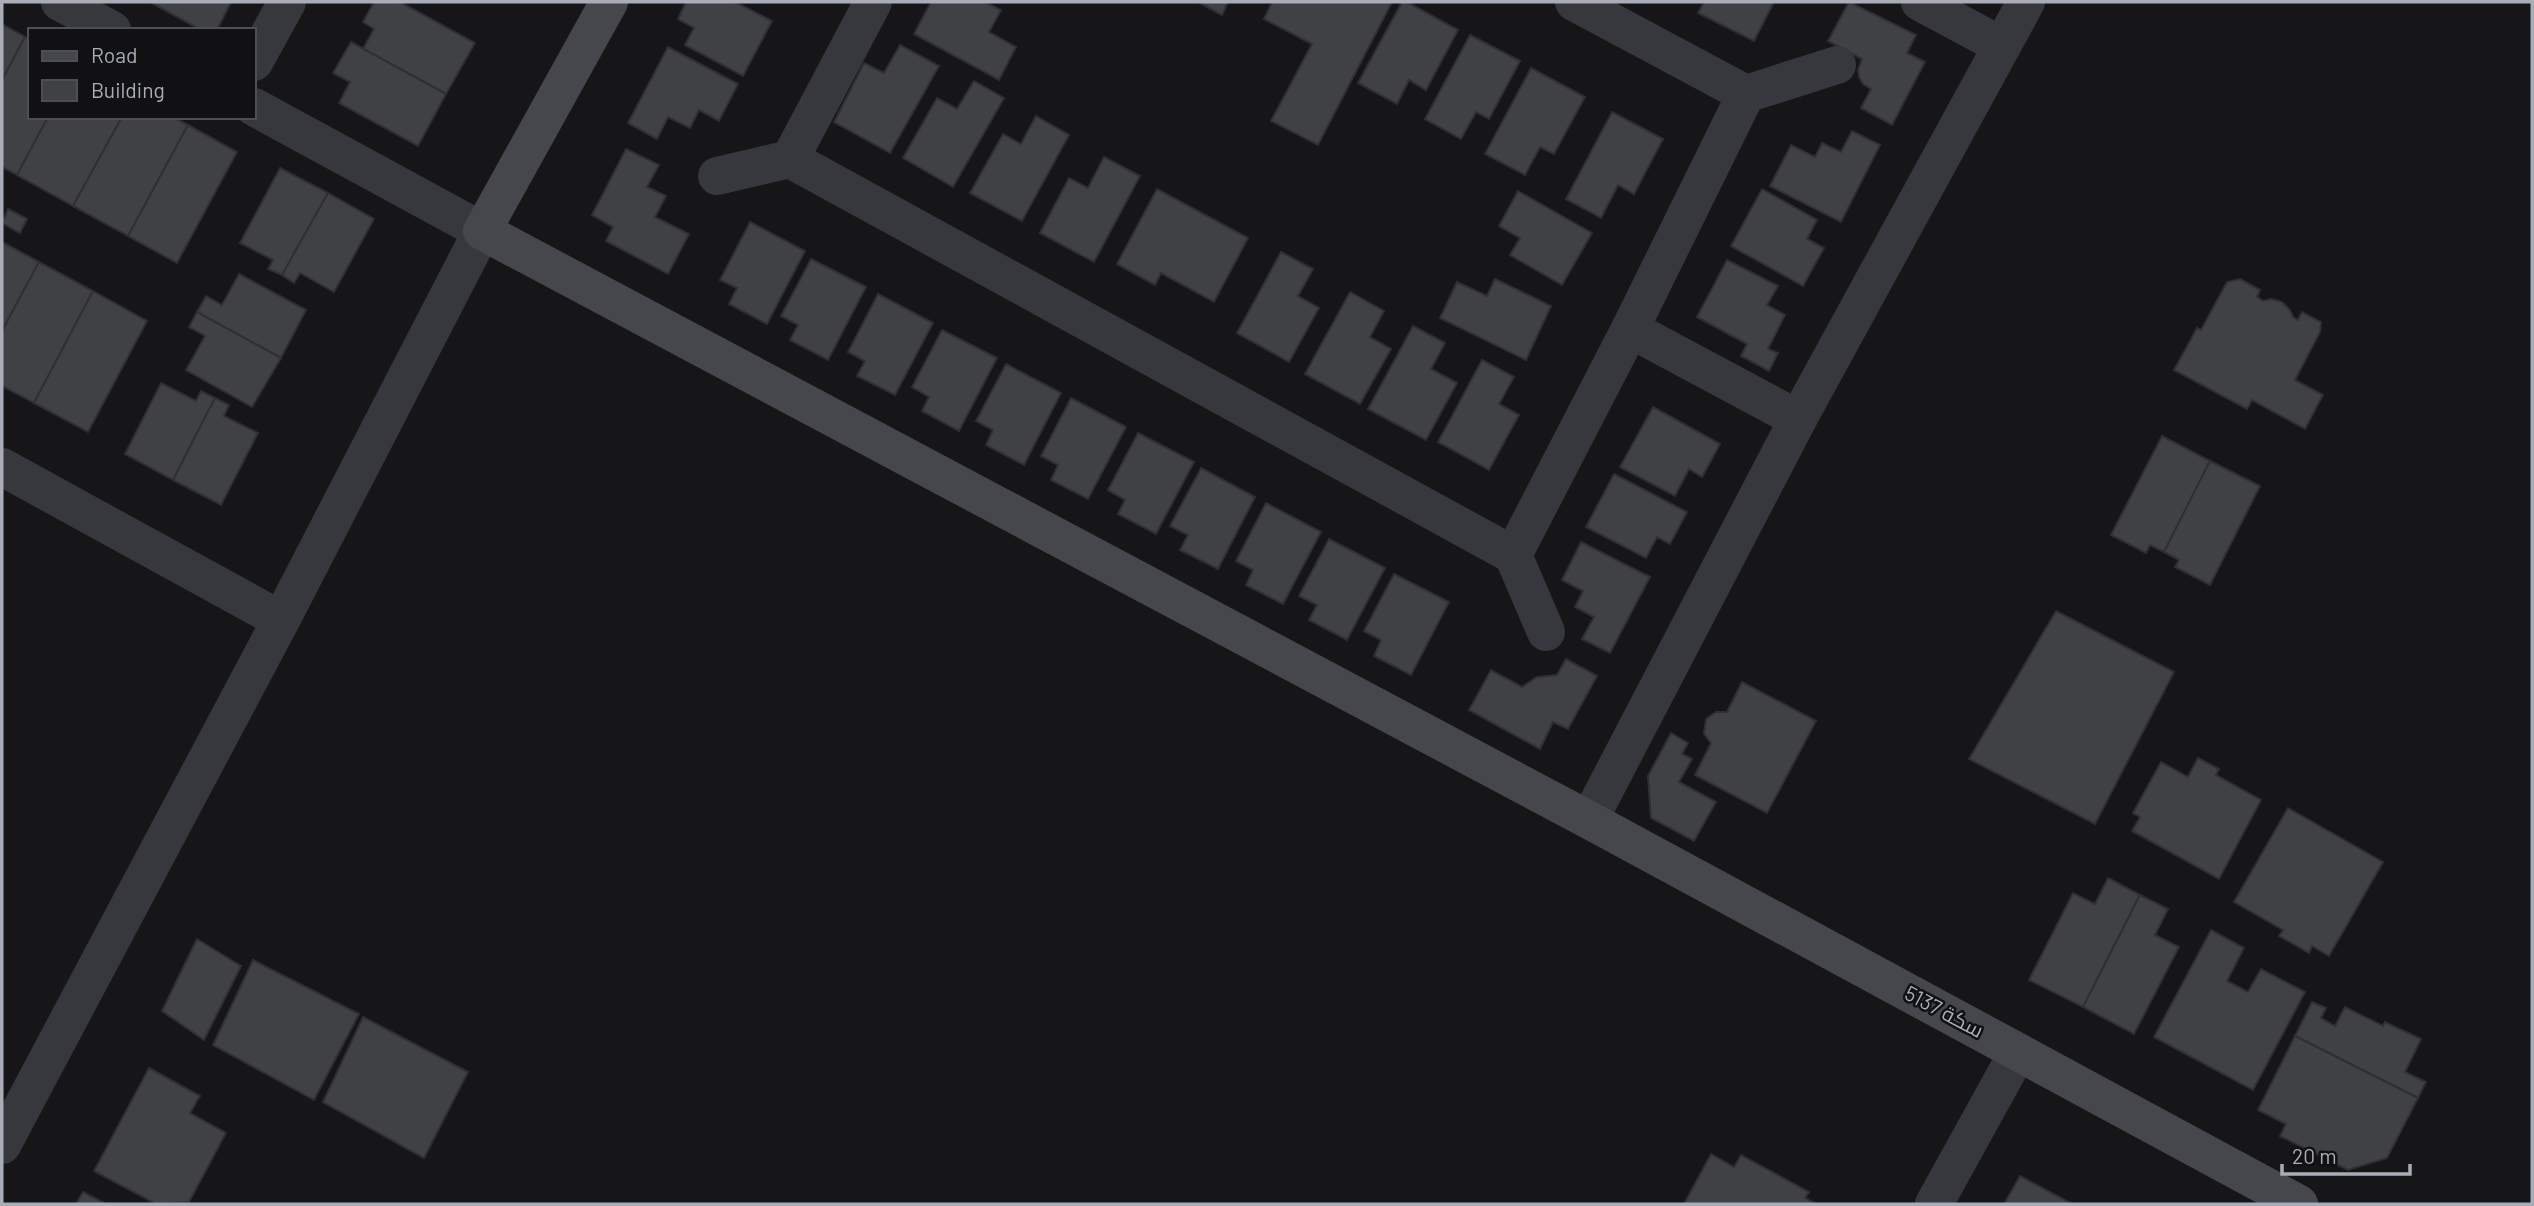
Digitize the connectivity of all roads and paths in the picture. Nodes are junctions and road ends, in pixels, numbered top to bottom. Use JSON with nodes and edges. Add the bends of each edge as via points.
{"nodes":[{"id":1,"x":61,"y":2,"type":"edge"},
{"id":2,"x":287,"y":2,"type":"edge"},
{"id":3,"x":610,"y":2,"type":"edge"},
{"id":4,"x":873,"y":2,"type":"edge"},
{"id":5,"x":1574,"y":2,"type":"edge"},
{"id":6,"x":1920,"y":2,"type":"edge"},
{"id":7,"x":2026,"y":2,"type":"edge"},
{"id":8,"x":108,"y":28,"type":"edge"},
{"id":9,"x":2001,"y":46,"type":"junction"},
{"id":10,"x":256,"y":58,"type":"edge"},
{"id":11,"x":1837,"y":65,"type":"dead end"},
{"id":12,"x":1746,"y":94,"type":"junction"},
{"id":13,"x":256,"y":108,"type":"edge"},
{"id":14,"x":790,"y":159,"type":"junction"},
{"id":15,"x":717,"y":176,"type":"dead end"},
{"id":16,"x":482,"y":231,"type":"junction"},
{"id":17,"x":1630,"y":329,"type":"junction"},
{"id":18,"x":1798,"y":419,"type":"junction"},
{"id":19,"x":2,"y":467,"type":"edge"},
{"id":20,"x":1513,"y":555,"type":"junction"},
{"id":21,"x":281,"y":620,"type":"junction"},
{"id":22,"x":1546,"y":632,"type":"dead end"},
{"id":23,"x":1589,"y":820,"type":"junction"},
{"id":24,"x":2018,"y":1052,"type":"junction"},
{"id":25,"x":2,"y":1145,"type":"edge"},
{"id":26,"x":1934,"y":1204,"type":"edge"},
{"id":27,"x":2299,"y":1204,"type":"edge"}],
"edges":[{"from":1,"to":8,"type":"street"},
{"from":2,"to":10,"type":"street"},
{"from":3,"to":16,"type":"street"},
{"from":4,"to":14,"type":"street"},
{"from":5,"to":12,"type":"street"},
{"from":6,"to":9,"type":"street"},
{"from":7,"to":9,"type":"street"},
{"from":9,"to":18,"type":"street"},
{"from":11,"to":12,"type":"street"},
{"from":12,"to":17,"type":"street"},
{"from":13,"to":16,"type":"street"},
{"from":14,"to":15,"type":"street"},
{"from":14,"to":20,"type":"street"},
{"from":16,"to":21,"type":"street"},
{"from":16,"to":23,"type":"street","name":"سكة 5137"},
{"from":17,"to":18,"type":"street"},
{"from":17,"to":20,"type":"street"},
{"from":18,"to":23,"type":"street"},
{"from":19,"to":21,"type":"street"},
{"from":20,"to":22,"type":"street"},
{"from":21,"to":25,"type":"street"},
{"from":23,"to":24,"type":"street","name":"سكة 5137"},
{"from":24,"to":26,"type":"street"},
{"from":24,"to":27,"type":"street","name":"سكة 5137"}]}
